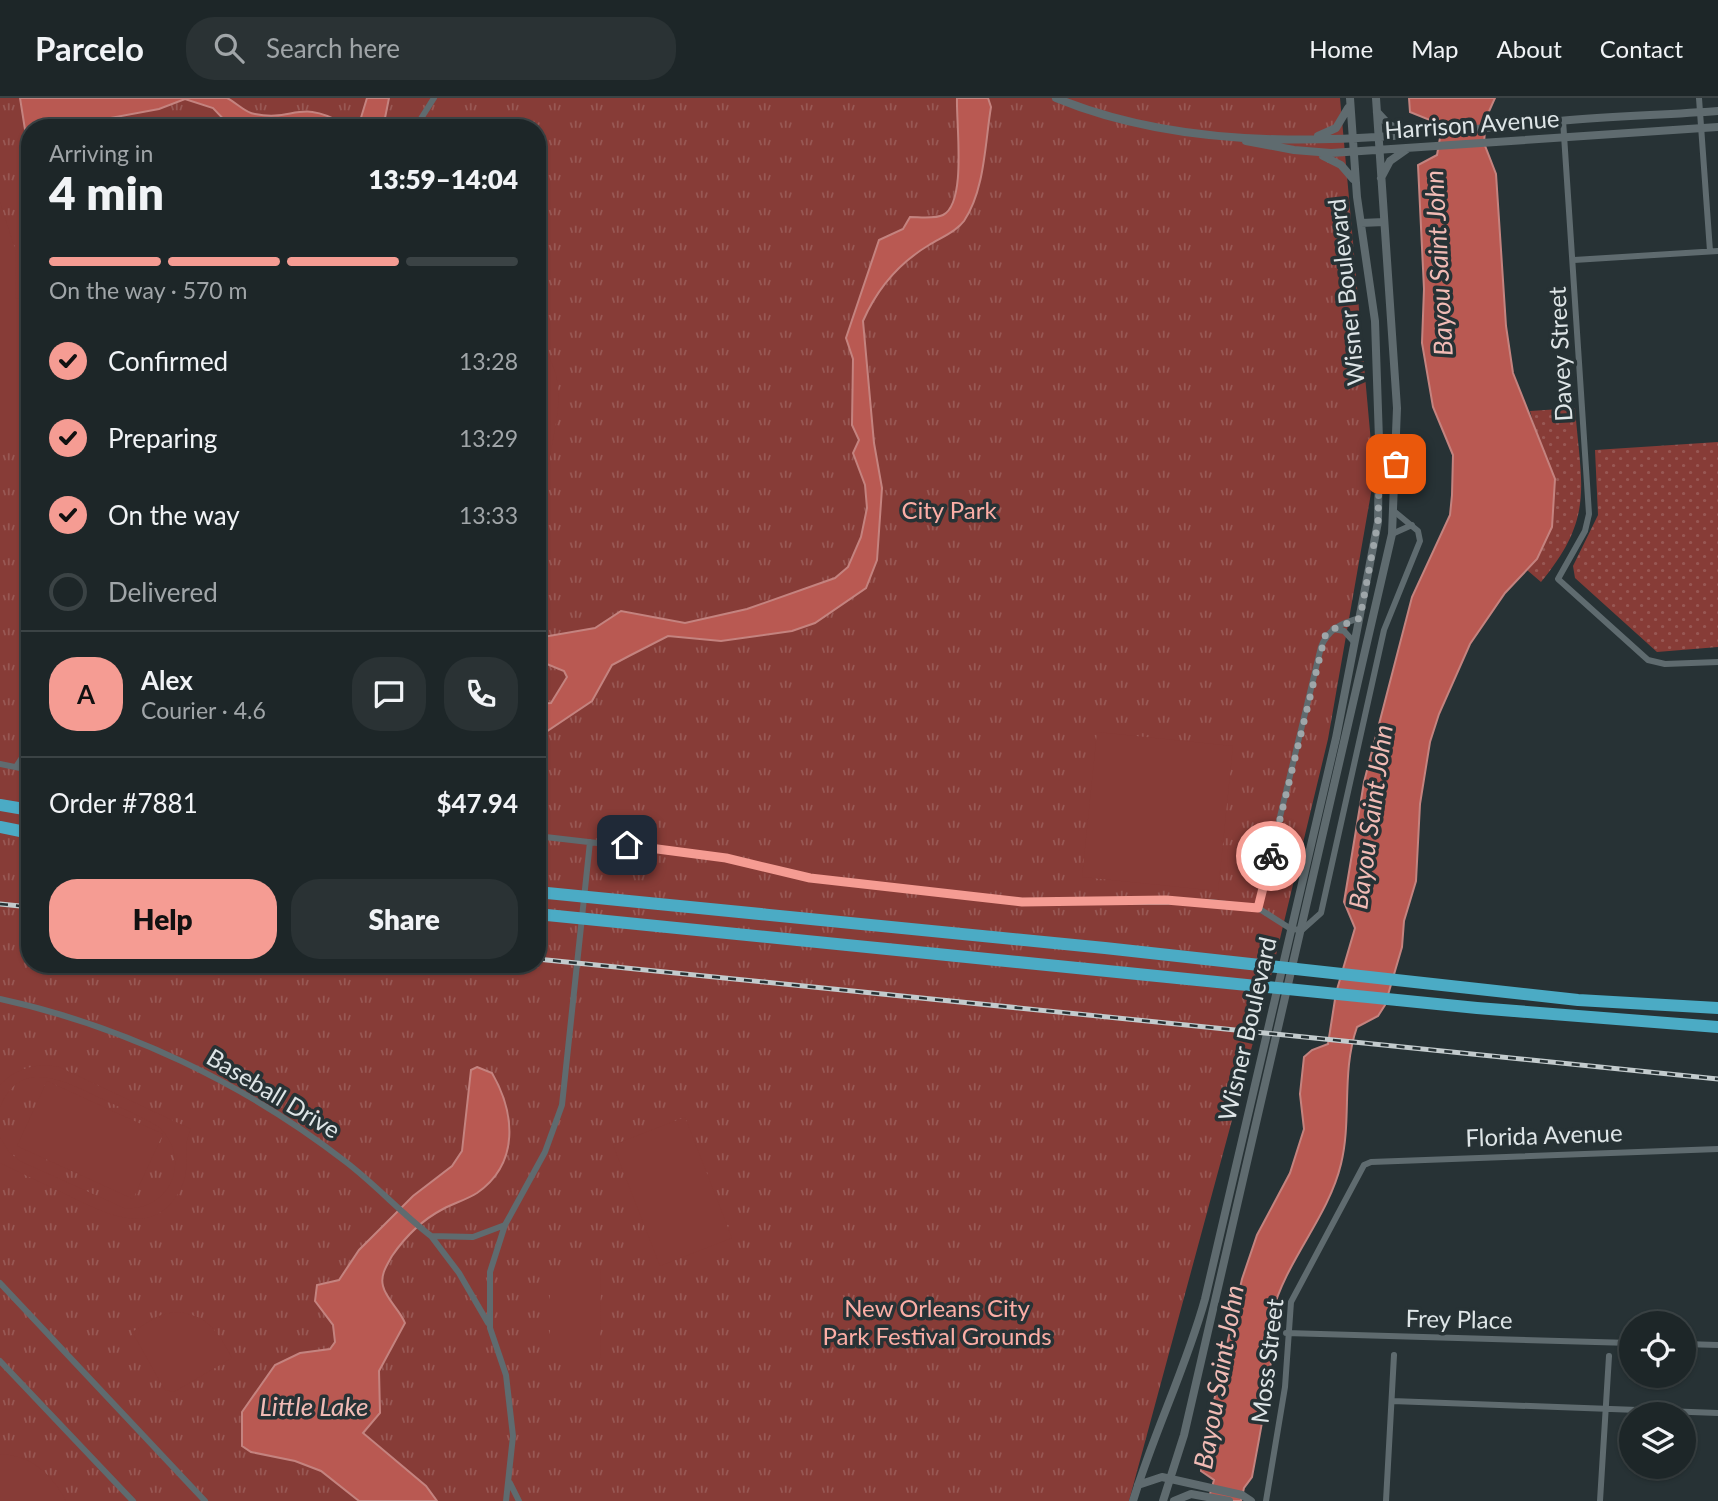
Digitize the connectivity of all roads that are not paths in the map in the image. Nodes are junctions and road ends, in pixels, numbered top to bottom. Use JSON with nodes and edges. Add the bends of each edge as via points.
{"nodes":[{"id":1,"x":434,"y":98,"type":"edge"},
{"id":2,"x":1056,"y":98,"type":"edge"},
{"id":3,"x":1376,"y":98,"type":"edge"},
{"id":4,"x":1699,"y":98,"type":"edge"},
{"id":5,"x":1350,"y":101,"type":"edge"},
{"id":6,"x":1718,"y":111,"type":"edge"},
{"id":7,"x":1377,"y":112,"type":"junction"},
{"id":8,"x":1699,"y":112,"type":"junction"},
{"id":9,"x":421,"y":119,"type":"edge"},
{"id":10,"x":1563,"y":121,"type":"junction"},
{"id":11,"x":1718,"y":127,"type":"edge"},
{"id":12,"x":1701,"y":128,"type":"junction"},
{"id":13,"x":1408,"y":133,"type":"junction"},
{"id":14,"x":1378,"y":135,"type":"junction"},
{"id":15,"x":1230,"y":137,"type":"junction"},
{"id":16,"x":1351,"y":137,"type":"junction"},
{"id":17,"x":1565,"y":138,"type":"junction"},
{"id":18,"x":1312,"y":139,"type":"junction"},
{"id":19,"x":1408,"y":148,"type":"junction"},
{"id":20,"x":1379,"y":150,"type":"junction"},
{"id":21,"x":1353,"y":152,"type":"junction"},
{"id":22,"x":1317,"y":153,"type":"junction"},
{"id":23,"x":1380,"y":180,"type":"junction"},
{"id":24,"x":1355,"y":183,"type":"junction"},
{"id":25,"x":1384,"y":222,"type":"junction"},
{"id":26,"x":1361,"y":223,"type":"junction"},
{"id":27,"x":1710,"y":251,"type":"junction"},
{"id":28,"x":1718,"y":251,"type":"edge"},
{"id":29,"x":1574,"y":260,"type":"junction"},
{"id":30,"x":1380,"y":440,"type":"junction"},
{"id":31,"x":1396,"y":440,"type":"junction"},
{"id":32,"x":1395,"y":512,"type":"junction"},
{"id":33,"x":1412,"y":525,"type":"junction"},
{"id":34,"x":1392,"y":534,"type":"junction"},
{"id":35,"x":1360,"y":618,"type":"junction"},
{"id":36,"x":1333,"y":629,"type":"junction"},
{"id":37,"x":1354,"y":642,"type":"junction"},
{"id":38,"x":1718,"y":662,"type":"edge"},
{"id":39,"x":1339,"y":741,"type":"junction"},
{"id":40,"x":21,"y":759,"type":"edge"},
{"id":41,"x":0,"y":764,"type":"edge"},
{"id":42,"x":16,"y":767,"type":"junction"},
{"id":43,"x":21,"y":768,"type":"edge"},
{"id":44,"x":0,"y":805,"type":"edge"},
{"id":45,"x":21,"y":808,"type":"edge"},
{"id":46,"x":0,"y":827,"type":"edge"},
{"id":47,"x":21,"y":831,"type":"edge"},
{"id":48,"x":546,"y":837,"type":"edge"},
{"id":49,"x":590,"y":842,"type":"junction"},
{"id":50,"x":546,"y":893,"type":"edge"},
{"id":51,"x":1258,"y":908,"type":"junction"},
{"id":52,"x":546,"y":915,"type":"edge"},
{"id":53,"x":0,"y":999,"type":"edge"},
{"id":54,"x":1718,"y":1008,"type":"edge"},
{"id":55,"x":1718,"y":1027,"type":"edge"},
{"id":56,"x":1718,"y":1149,"type":"edge"},
{"id":57,"x":1371,"y":1162,"type":"joint"},
{"id":58,"x":505,"y":1225,"type":"junction"},
{"id":59,"x":431,"y":1236,"type":"junction"},
{"id":60,"x":0,"y":1283,"type":"edge"},
{"id":61,"x":490,"y":1328,"type":"junction"},
{"id":62,"x":1286,"y":1334,"type":"junction"},
{"id":63,"x":1619,"y":1343,"type":"edge"},
{"id":64,"x":1696,"y":1344,"type":"edge"},
{"id":65,"x":1718,"y":1345,"type":"edge"},
{"id":66,"x":1394,"y":1354,"type":"dead end"},
{"id":67,"x":1609,"y":1356,"type":"dead end"},
{"id":68,"x":0,"y":1361,"type":"edge"},
{"id":69,"x":1392,"y":1401,"type":"junction"},
{"id":70,"x":1606,"y":1409,"type":"junction"},
{"id":71,"x":1718,"y":1413,"type":"edge"},
{"id":72,"x":1171,"y":1479,"type":"junction"},
{"id":73,"x":510,"y":1483,"type":"junction"},
{"id":74,"x":1138,"y":1485,"type":"junction"},
{"id":75,"x":1210,"y":1492,"type":"junction"},
{"id":76,"x":1248,"y":1499,"type":"edge"},
{"id":77,"x":133,"y":1501,"type":"edge"},
{"id":78,"x":205,"y":1501,"type":"edge"},
{"id":79,"x":506,"y":1501,"type":"edge"},
{"id":80,"x":519,"y":1501,"type":"edge"},
{"id":81,"x":1133,"y":1501,"type":"edge"},
{"id":82,"x":1163,"y":1501,"type":"edge"},
{"id":83,"x":1174,"y":1501,"type":"edge"},
{"id":84,"x":1229,"y":1501,"type":"edge"},
{"id":85,"x":1266,"y":1501,"type":"edge"},
{"id":86,"x":1386,"y":1501,"type":"edge"},
{"id":87,"x":1600,"y":1501,"type":"edge"}],
"edges":[{"from":1,"to":9,"type":"street"},
{"from":2,"to":15,"type":"street","name":"Harrison Avenue","via":[[1087,111],[1181,133]]},
{"from":3,"to":7,"type":"street","name":"Wisner Boulevard"},
{"from":4,"to":8,"type":"street"},
{"from":5,"to":16,"type":"street","name":"Wisner Boulevard"},
{"from":5,"to":18,"type":"street","via":[[1336,128]]},
{"from":6,"to":8,"type":"street","name":"Harrison Avenue"},
{"from":7,"to":13,"type":"street","via":[[1389,125]]},
{"from":7,"to":14,"type":"street","name":"Wisner Boulevard"},
{"from":8,"to":10,"type":"street","name":"Harrison Avenue"},
{"from":8,"to":12,"type":"street"},
{"from":10,"to":13,"type":"street","name":"Harrison Avenue"},
{"from":10,"to":17,"type":"street","name":"Davey Street"},
{"from":11,"to":12,"type":"street","name":"Harrison Avenue"},
{"from":12,"to":17,"type":"street","name":"Harrison Avenue"},
{"from":12,"to":27,"type":"street"},
{"from":13,"to":14,"type":"street","name":"Harrison Avenue"},
{"from":14,"to":16,"type":"street","name":"Harrison Avenue"},
{"from":14,"to":20,"type":"street","name":"Wisner Boulevard"},
{"from":15,"to":18,"type":"street","name":"Harrison Avenue"},
{"from":15,"to":22,"type":"street","name":"Harrison Avenue"},
{"from":16,"to":18,"type":"street","name":"Harrison Avenue"},
{"from":16,"to":21,"type":"street","name":"Wisner Boulevard"},
{"from":17,"to":19,"type":"street","name":"Harrison Avenue"},
{"from":17,"to":29,"type":"street","name":"Davey Street"},
{"from":19,"to":20,"type":"street","name":"Harrison Avenue"},
{"from":19,"to":23,"type":"street","via":[[1390,161]]},
{"from":20,"to":21,"type":"street","name":"Harrison Avenue"},
{"from":20,"to":23,"type":"street","name":"Wisner Boulevard"},
{"from":21,"to":22,"type":"street","name":"Harrison Avenue"},
{"from":21,"to":24,"type":"street","name":"Wisner Boulevard"},
{"from":22,"to":24,"type":"street","via":[[1341,165]]},
{"from":23,"to":25,"type":"street","name":"Wisner Boulevard"},
{"from":24,"to":26,"type":"street","name":"Wisner Boulevard"},
{"from":25,"to":26,"type":"street"},
{"from":25,"to":31,"type":"street","name":"Wisner Boulevard"},
{"from":26,"to":30,"type":"street","name":"Wisner Boulevard","via":[[1375,321]]},
{"from":27,"to":28,"type":"street"},
{"from":27,"to":29,"type":"street"},
{"from":29,"to":38,"type":"street","name":"Davey Street","via":[[1589,514],[1585,531],[1558,579],[1648,660],[1665,664]]},
{"from":30,"to":31,"type":"street"},
{"from":30,"to":35,"type":"street","name":"Wisner Boulevard","via":[[1378,522]]},
{"from":31,"to":32,"type":"street","name":"Wisner Boulevard"},
{"from":32,"to":33,"type":"street"},
{"from":32,"to":34,"type":"street","name":"Wisner Boulevard"},
{"from":33,"to":34,"type":"street"},
{"from":33,"to":51,"type":"street","via":[[1420,541],[1384,630],[1321,913],[1302,930],[1291,929]]},
{"from":34,"to":39,"type":"street","name":"Wisner Boulevard"},
{"from":35,"to":36,"type":"street"},
{"from":35,"to":37,"type":"street","name":"Wisner Boulevard"},
{"from":36,"to":37,"type":"street","via":[[1344,631]]},
{"from":36,"to":51,"type":"street","via":[[1321,647]]},
{"from":37,"to":39,"type":"street","name":"Wisner Boulevard"},
{"from":39,"to":72,"type":"street","name":"Wisner Boulevard"},
{"from":39,"to":74,"type":"street","name":"Wisner Boulevard","via":[[1195,1336]]},
{"from":40,"to":42,"type":"street"},
{"from":41,"to":42,"type":"street"},
{"from":42,"to":43,"type":"street"},
{"from":44,"to":45,"type":"highway"},
{"from":46,"to":47,"type":"highway"},
{"from":48,"to":49,"type":"street"},
{"from":49,"to":51,"type":"street","via":[[726,858],[810,878],[1022,902],[1166,900]]},
{"from":49,"to":58,"type":"street","via":[[562,1105],[545,1153]]},
{"from":50,"to":54,"type":"highway","via":[[1578,1000]]},
{"from":52,"to":55,"type":"highway","via":[[1396,1000]]},
{"from":53,"to":59,"type":"street","name":"Baseball Drive","via":[[120,1035],[200,1071],[345,1161]]},
{"from":56,"to":57,"type":"street","name":"Florida Avenue"},
{"from":57,"to":62,"type":"street","name":"Moss Street","via":[[1359,1170],[1296,1290]]},
{"from":58,"to":59,"type":"street","via":[[473,1237]]},
{"from":58,"to":61,"type":"street","via":[[490,1272]]},
{"from":59,"to":61,"type":"street","name":"Baseball Drive"},
{"from":60,"to":78,"type":"street"},
{"from":61,"to":73,"type":"street","via":[[511,1401]]},
{"from":62,"to":63,"type":"street","name":"Frey Place"},
{"from":62,"to":85,"type":"street","name":"Moss Street","via":[[1285,1387]]},
{"from":64,"to":65,"type":"street"},
{"from":66,"to":69,"type":"street"},
{"from":67,"to":70,"type":"street"},
{"from":68,"to":77,"type":"street"},
{"from":69,"to":70,"type":"street"},
{"from":69,"to":86,"type":"street"},
{"from":70,"to":71,"type":"street"},
{"from":70,"to":87,"type":"street"},
{"from":72,"to":74,"type":"street","via":[[1162,1477]]},
{"from":72,"to":75,"type":"street"},
{"from":72,"to":82,"type":"street","name":"Wisner Boulevard"},
{"from":73,"to":79,"type":"street"},
{"from":73,"to":80,"type":"street"},
{"from":74,"to":81,"type":"street","name":"Wisner Boulevard"},
{"from":75,"to":76,"type":"street"},
{"from":75,"to":83,"type":"street"},
{"from":75,"to":84,"type":"street"}]}
